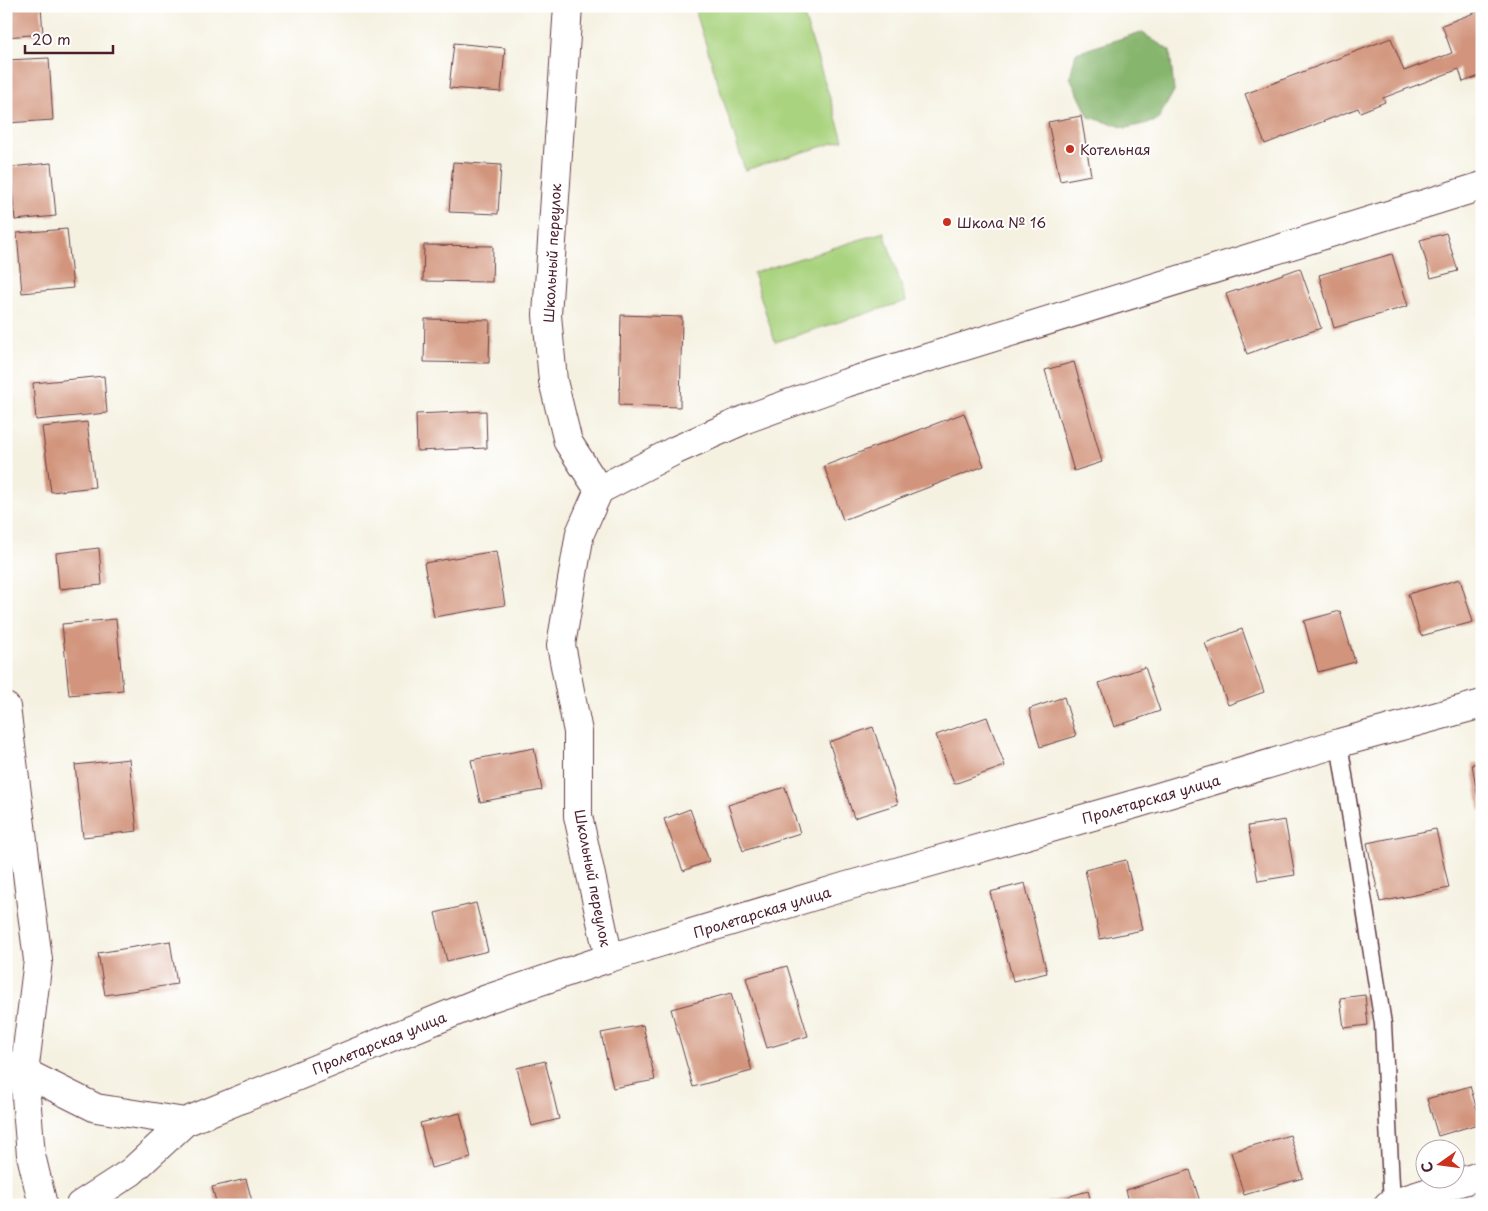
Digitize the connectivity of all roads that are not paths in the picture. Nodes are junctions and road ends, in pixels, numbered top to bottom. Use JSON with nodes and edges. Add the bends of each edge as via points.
{"nodes":[{"id":1,"x":568,"y":6,"type":"edge"},
{"id":2,"x":1482,"y":186,"type":"edge"},
{"id":3,"x":599,"y":490,"type":"junction"},
{"id":4,"x":1482,"y":704,"type":"edge"},
{"id":5,"x":6,"y":707,"type":"edge"},
{"id":6,"x":1339,"y":743,"type":"junction"},
{"id":7,"x":609,"y":958,"type":"junction"},
{"id":8,"x":15,"y":1067,"type":"edge"},
{"id":9,"x":185,"y":1122,"type":"junction"},
{"id":10,"x":1482,"y":1174,"type":"edge"},
{"id":11,"x":1391,"y":1204,"type":"edge"},
{"id":12,"x":43,"y":1205,"type":"edge"},
{"id":13,"x":80,"y":1205,"type":"edge"}],
"edges":[{"from":1,"to":3,"type":"street","name":"Школьный переулок","via":[[547,315],[553,381],[568,442]]},
{"from":2,"to":3,"type":"street","via":[[846,383],[746,418]]},
{"from":3,"to":7,"type":"street","name":"Школьный переулок","via":[[580,533],[561,645],[578,732],[578,816]]},
{"from":4,"to":6,"type":"street","name":"Пролетарская улица"},
{"from":5,"to":8,"type":"street","via":[[38,960]]},
{"from":6,"to":7,"type":"street","name":"Пролетарская улица"},
{"from":6,"to":11,"type":"lane","via":[[1383,1024]]},
{"from":7,"to":9,"type":"street","name":"Пролетарская улица","via":[[487,1000]]},
{"from":8,"to":9,"type":"street","via":[[96,1108]]},
{"from":8,"to":12,"type":"street"},
{"from":9,"to":13,"type":"street","name":"Пролетарская улица","via":[[131,1172]]},
{"from":10,"to":11,"type":"street"}]}
